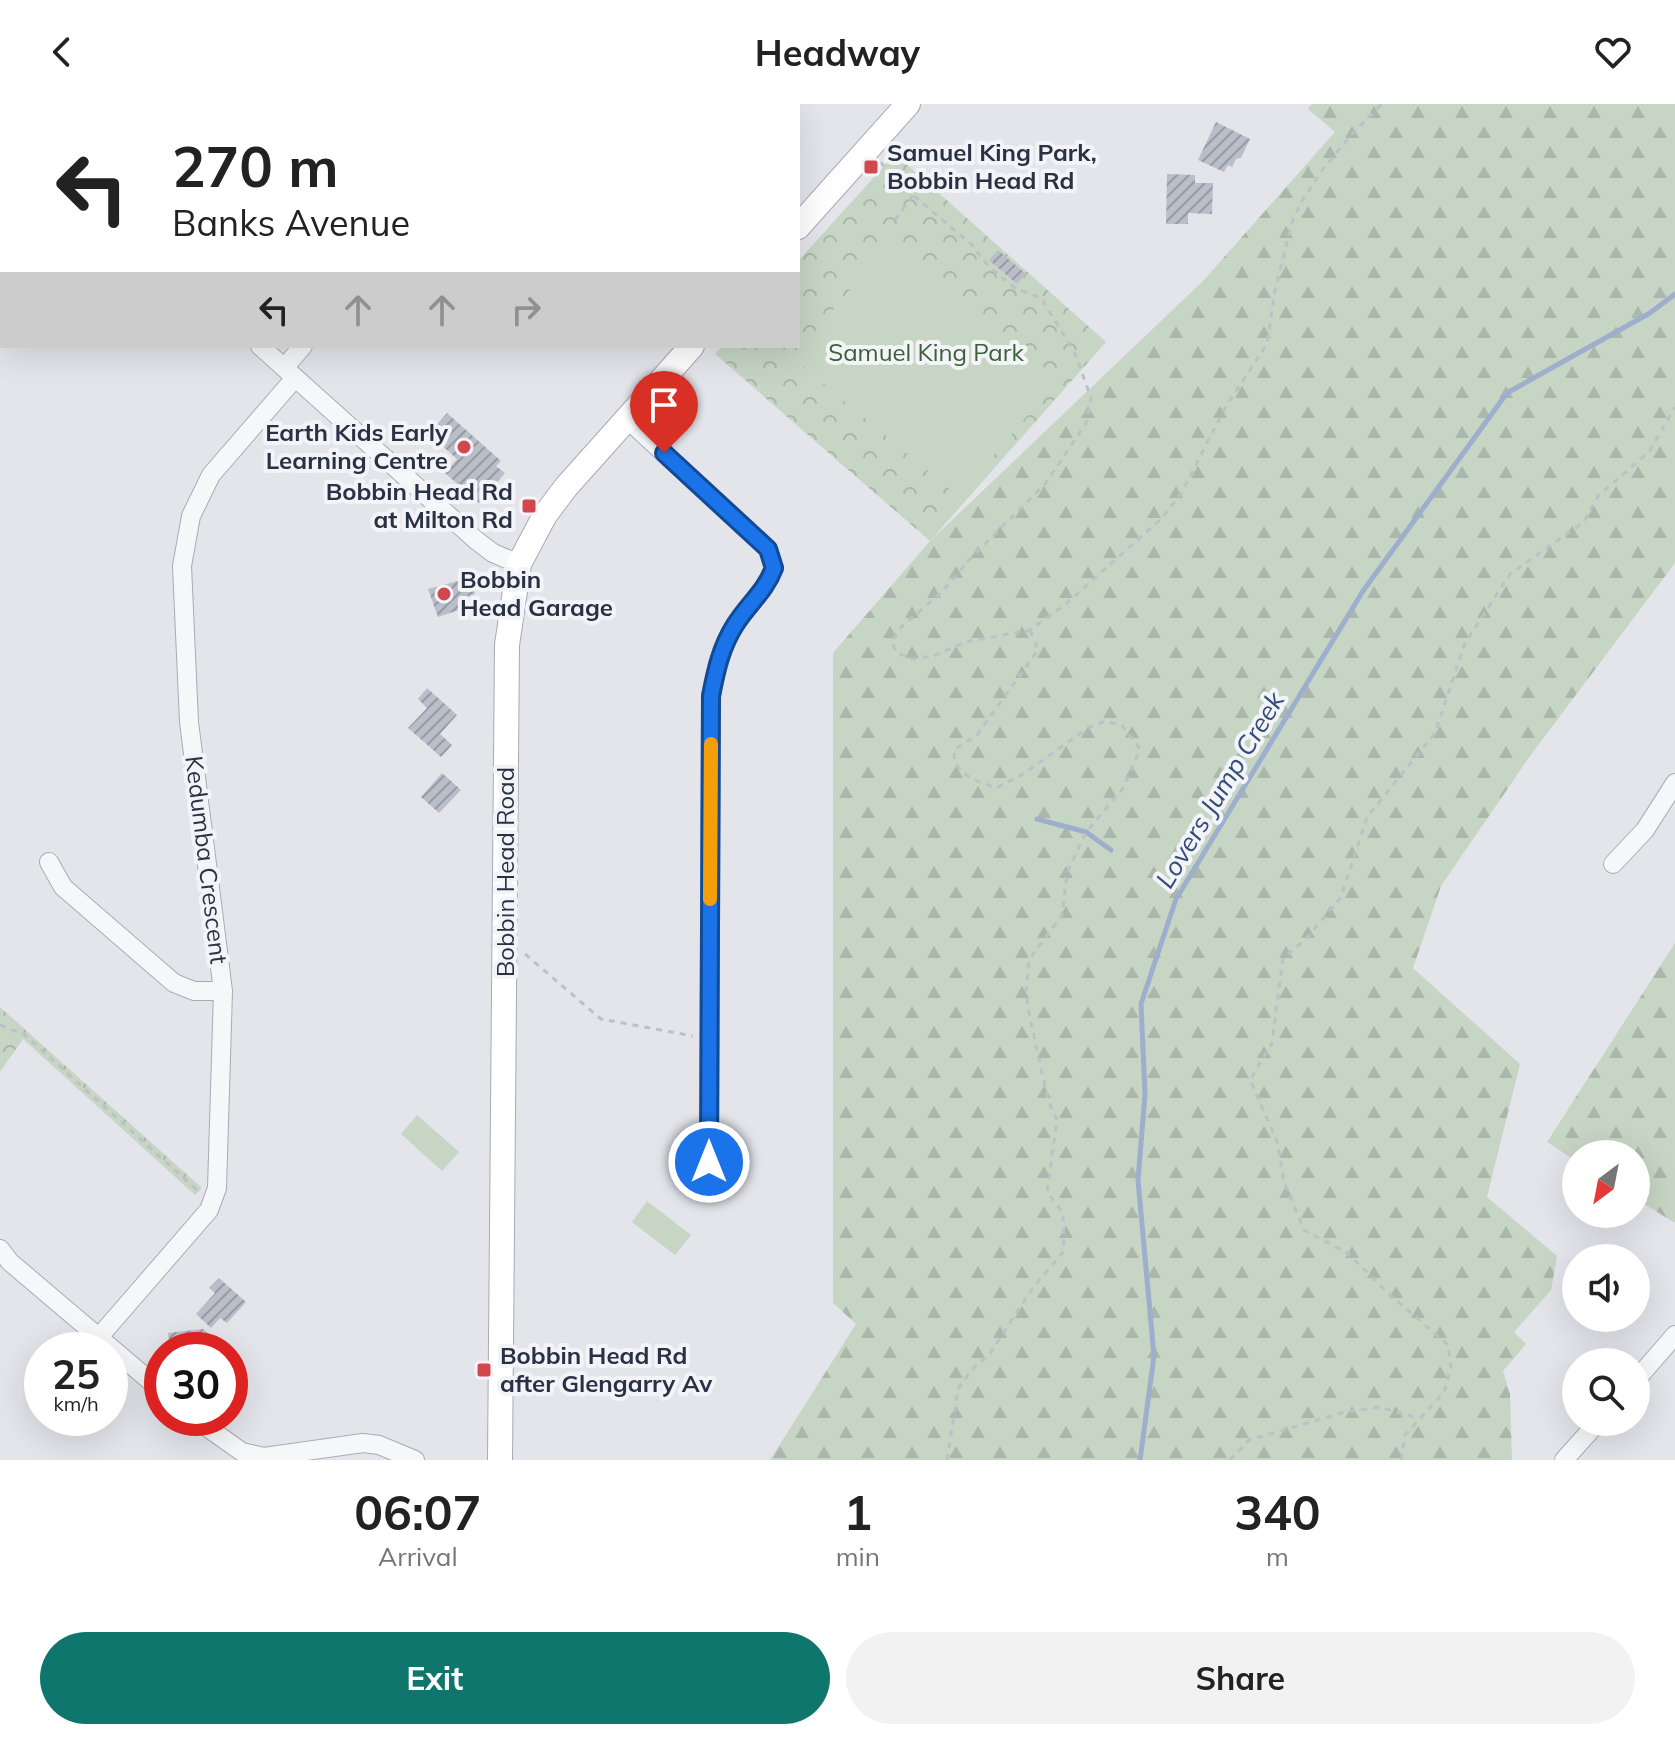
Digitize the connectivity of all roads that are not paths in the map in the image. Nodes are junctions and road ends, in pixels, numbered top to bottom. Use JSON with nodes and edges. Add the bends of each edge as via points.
{"nodes":[{"id":1,"x":908,"y":104,"type":"edge"},
{"id":2,"x":800,"y":225,"type":"edge"},
{"id":3,"x":262,"y":348,"type":"edge"},
{"id":4,"x":302,"y":348,"type":"edge"},
{"id":5,"x":690,"y":348,"type":"edge"},
{"id":6,"x":289,"y":373,"type":"junction"},
{"id":7,"x":627,"y":419,"type":"junction"},
{"id":8,"x":519,"y":564,"type":"junction"},
{"id":9,"x":1675,"y":783,"type":"edge"},
{"id":10,"x":49,"y":862,"type":"dead end"},
{"id":11,"x":1613,"y":864,"type":"dead end"},
{"id":12,"x":223,"y":991,"type":"junction"},
{"id":13,"x":709,"y":1162,"type":"dead end"},
{"id":14,"x":0,"y":1249,"type":"edge"},
{"id":15,"x":93,"y":1332,"type":"edge"},
{"id":16,"x":103,"y":1332,"type":"edge"},
{"id":17,"x":1675,"y":1335,"type":"edge"},
{"id":18,"x":128,"y":1362,"type":"edge"},
{"id":19,"x":1650,"y":1364,"type":"edge"},
{"id":20,"x":144,"y":1376,"type":"edge"},
{"id":21,"x":219,"y":1436,"type":"edge"},
{"id":22,"x":1585,"y":1436,"type":"edge"},
{"id":23,"x":415,"y":1460,"type":"edge"},
{"id":24,"x":500,"y":1460,"type":"edge"},
{"id":25,"x":1564,"y":1460,"type":"edge"}],
"edges":[{"from":1,"to":2,"type":"main road"},
{"from":3,"to":6,"type":"street"},
{"from":4,"to":6,"type":"street","name":"Kedumba Crescent"},
{"from":5,"to":7,"type":"main road","name":"Bobbin Head Road"},
{"from":6,"to":8,"type":"street","via":[[477,541]]},
{"from":6,"to":12,"type":"street","name":"Kedumba Crescent","via":[[211,475],[191,516],[182,566],[189,722]]},
{"from":7,"to":8,"type":"main road","name":"Bobbin Head Road","via":[[545,515]]},
{"from":7,"to":13,"type":"street","via":[[768,549],[774,568],[719,656],[711,696]]},
{"from":8,"to":24,"type":"main road","name":"Bobbin Head Road","via":[[507,645]]},
{"from":9,"to":11,"type":"street","via":[[1645,830]]},
{"from":10,"to":12,"type":"street","via":[[63,887],[174,983],[194,991]]},
{"from":12,"to":16,"type":"street","name":"Kedumba Crescent","via":[[217,1188],[212,1203]]},
{"from":14,"to":15,"type":"street"},
{"from":17,"to":19,"type":"street"},
{"from":18,"to":20,"type":"street"},
{"from":21,"to":23,"type":"street","via":[[242,1452],[264,1457],[363,1443]]},
{"from":22,"to":25,"type":"street"}]}
